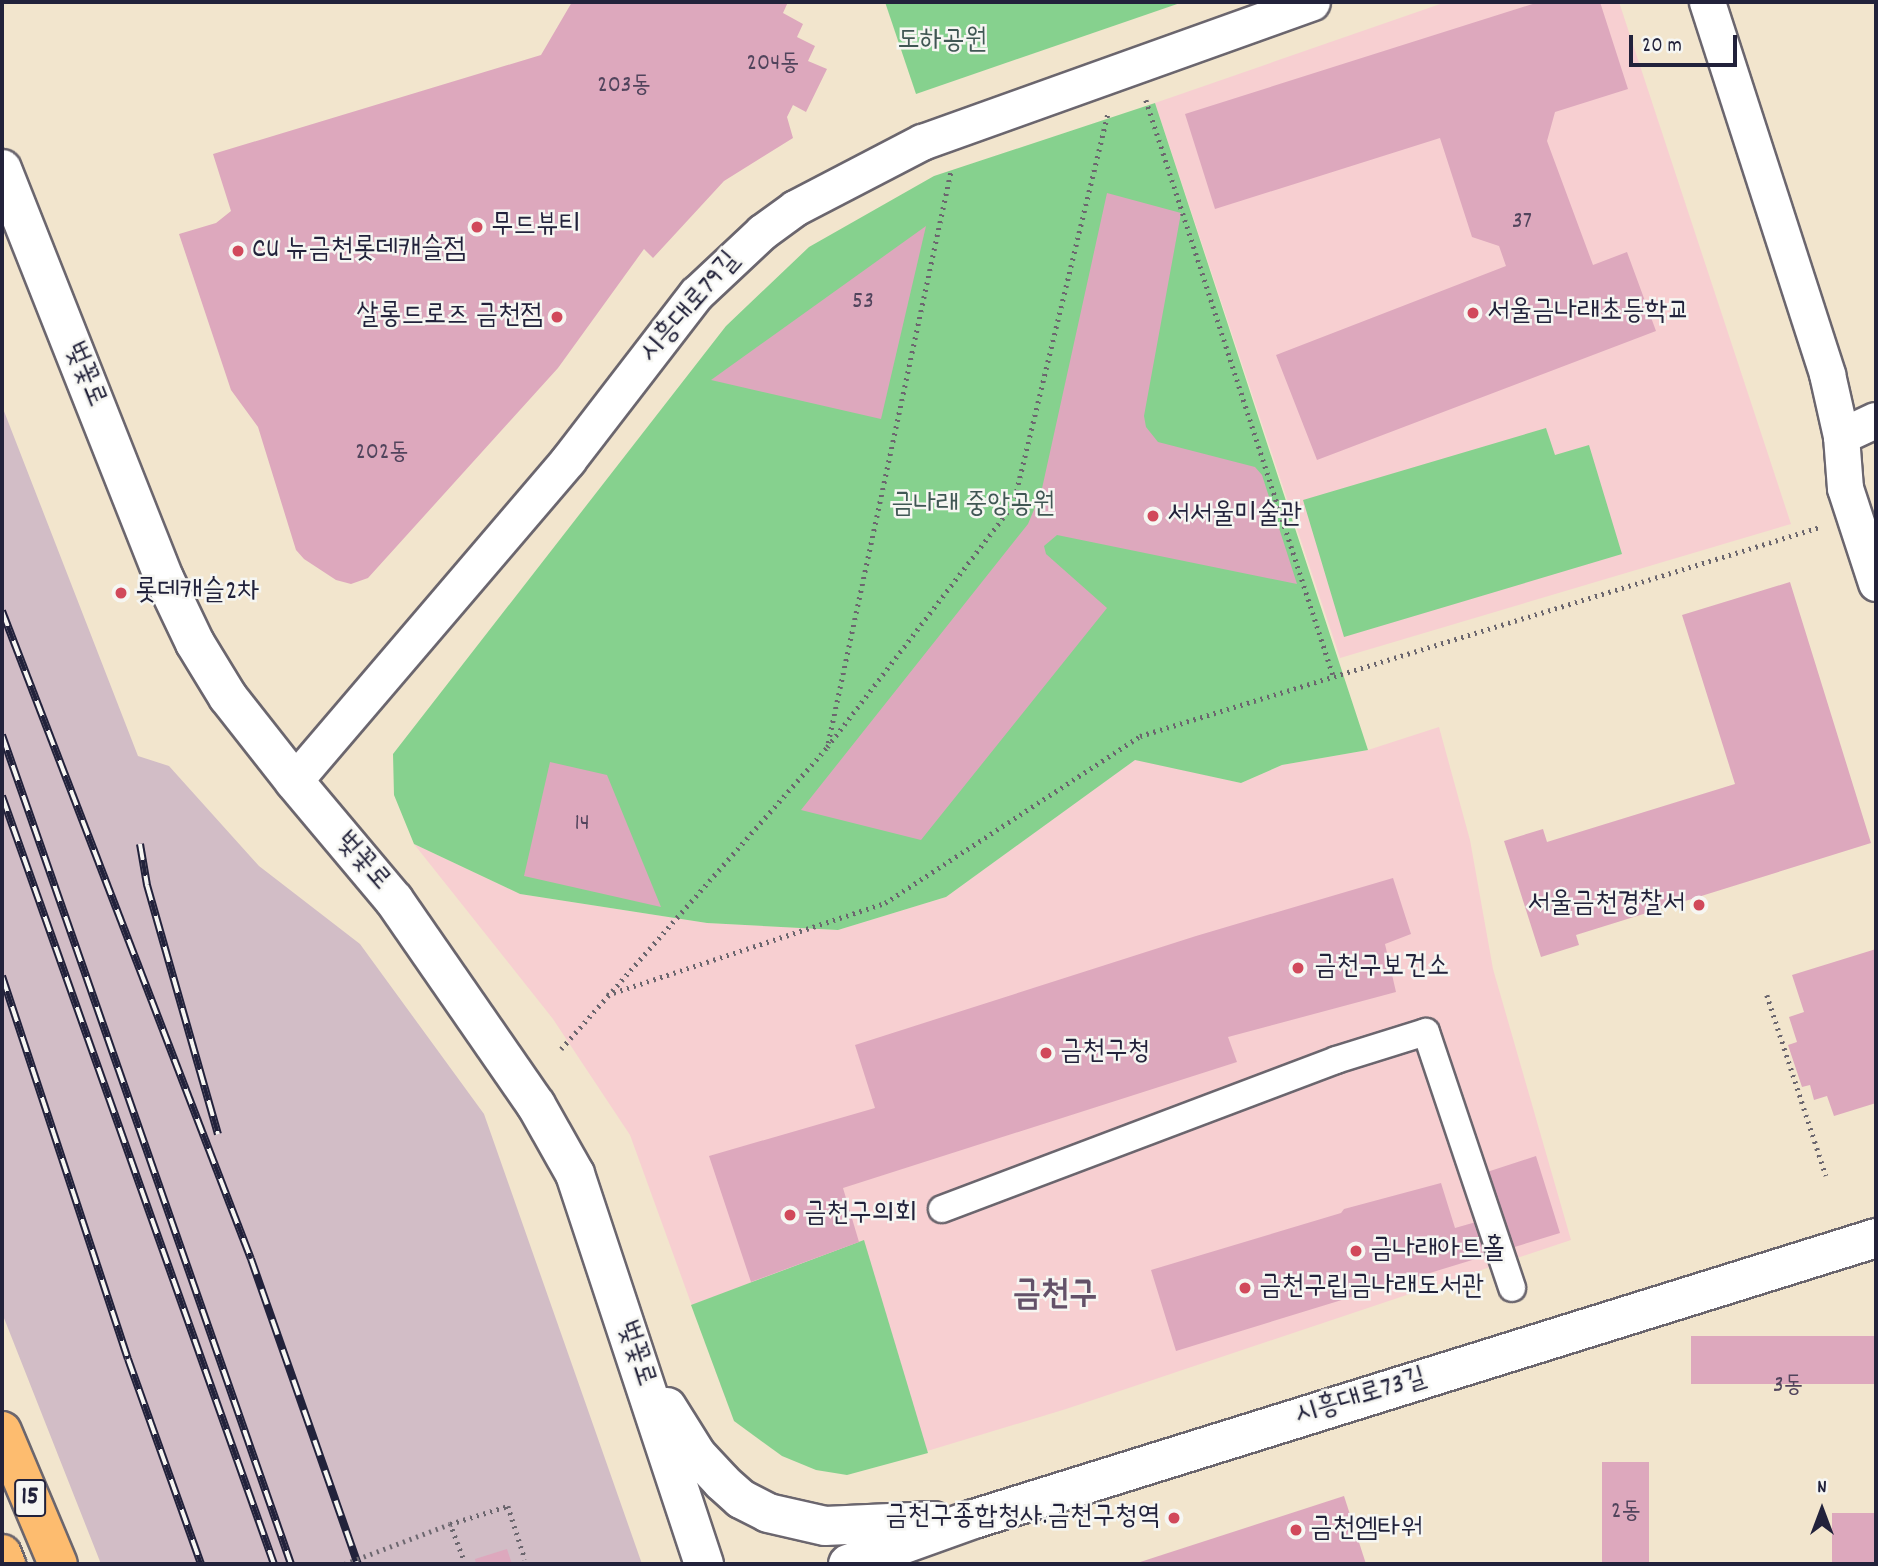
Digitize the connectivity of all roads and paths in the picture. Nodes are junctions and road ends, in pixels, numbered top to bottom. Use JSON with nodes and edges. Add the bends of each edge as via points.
{"nodes":[{"id":1,"x":1312,"y":2,"type":"edge"},
{"id":2,"x":1707,"y":2,"type":"edge"},
{"id":3,"x":1143,"y":92,"type":"dead end"},
{"id":4,"x":1110,"y":103,"type":"dead end"},
{"id":5,"x":954,"y":157,"type":"dead end"},
{"id":6,"x":2,"y":169,"type":"edge"},
{"id":7,"x":1876,"y":420,"type":"edge"},
{"id":8,"x":1841,"y":436,"type":"junction"},
{"id":9,"x":1824,"y":525,"type":"dead end"},
{"id":10,"x":1876,"y":583,"type":"edge"},
{"id":11,"x":1333,"y":675,"type":"junction"},
{"id":12,"x":827,"y":747,"type":"junction"},
{"id":13,"x":294,"y":781,"type":"junction"},
{"id":14,"x":607,"y":995,"type":"junction"},
{"id":15,"x":1767,"y":995,"type":"dead end"},
{"id":16,"x":561,"y":1049,"type":"dead end"},
{"id":17,"x":1826,"y":1175,"type":"dead end"},
{"id":18,"x":942,"y":1209,"type":"dead end"},
{"id":19,"x":1876,"y":1238,"type":"edge"},
{"id":20,"x":1512,"y":1288,"type":"dead end"},
{"id":21,"x":636,"y":1357,"type":"junction"},
{"id":22,"x":2,"y":1431,"type":"edge"},
{"id":23,"x":974,"y":1519,"type":"junction"},
{"id":24,"x":450,"y":1524,"type":"junction"},
{"id":25,"x":2,"y":1554,"type":"edge"},
{"id":26,"x":525,"y":1559,"type":"dead end"},
{"id":27,"x":6,"y":1564,"type":"edge"},
{"id":28,"x":58,"y":1564,"type":"edge"},
{"id":29,"x":344,"y":1564,"type":"edge"},
{"id":30,"x":466,"y":1564,"type":"edge"},
{"id":31,"x":704,"y":1564,"type":"edge"},
{"id":32,"x":848,"y":1564,"type":"edge"},
{"id":33,"x":907,"y":1564,"type":"edge"}],
"edges":[{"from":1,"to":13,"type":"street","name":"시흥대로79길","via":[[922,142],[795,208],[762,232],[696,294],[568,460]]},
{"from":2,"to":8,"type":"street","via":[[1827,374]]},
{"from":3,"to":11,"type":"path"},
{"from":4,"to":12,"type":"path","via":[[1013,505]]},
{"from":5,"to":12,"type":"path"},
{"from":6,"to":13,"type":"street","name":"벚꽃로","via":[[164,578],[195,643],[228,697]]},
{"from":7,"to":8,"type":"street"},
{"from":8,"to":10,"type":"street","via":[[1845,488]]},
{"from":9,"to":11,"type":"path"},
{"from":11,"to":14,"type":"path","via":[[1140,736],[885,903]]},
{"from":12,"to":14,"type":"path"},
{"from":13,"to":21,"type":"street","name":"벚꽃로","via":[[394,900],[551,1129],[579,1185]]},
{"from":14,"to":16,"type":"path"},
{"from":15,"to":17,"type":"path"},
{"from":18,"to":20,"type":"street","via":[[1336,1060],[1426,1032]]},
{"from":19,"to":23,"type":"street","name":"시흥대로73길"},
{"from":21,"to":23,"type":"street","via":[[697,1455],[741,1499],[768,1513],[825,1526]]},
{"from":21,"to":31,"type":"street","name":"벚꽃로"},
{"from":22,"to":28,"type":"highway","number":"15","bridge":true},
{"from":23,"to":32,"type":"street","name":"시흥대로73길"},
{"from":23,"to":33,"type":"street"},
{"from":24,"to":26,"type":"path","via":[[508,1506]]},
{"from":24,"to":29,"type":"path","bridge":true},
{"from":24,"to":30,"type":"path"},
{"from":25,"to":27,"type":"highway","number":"15"}]}
